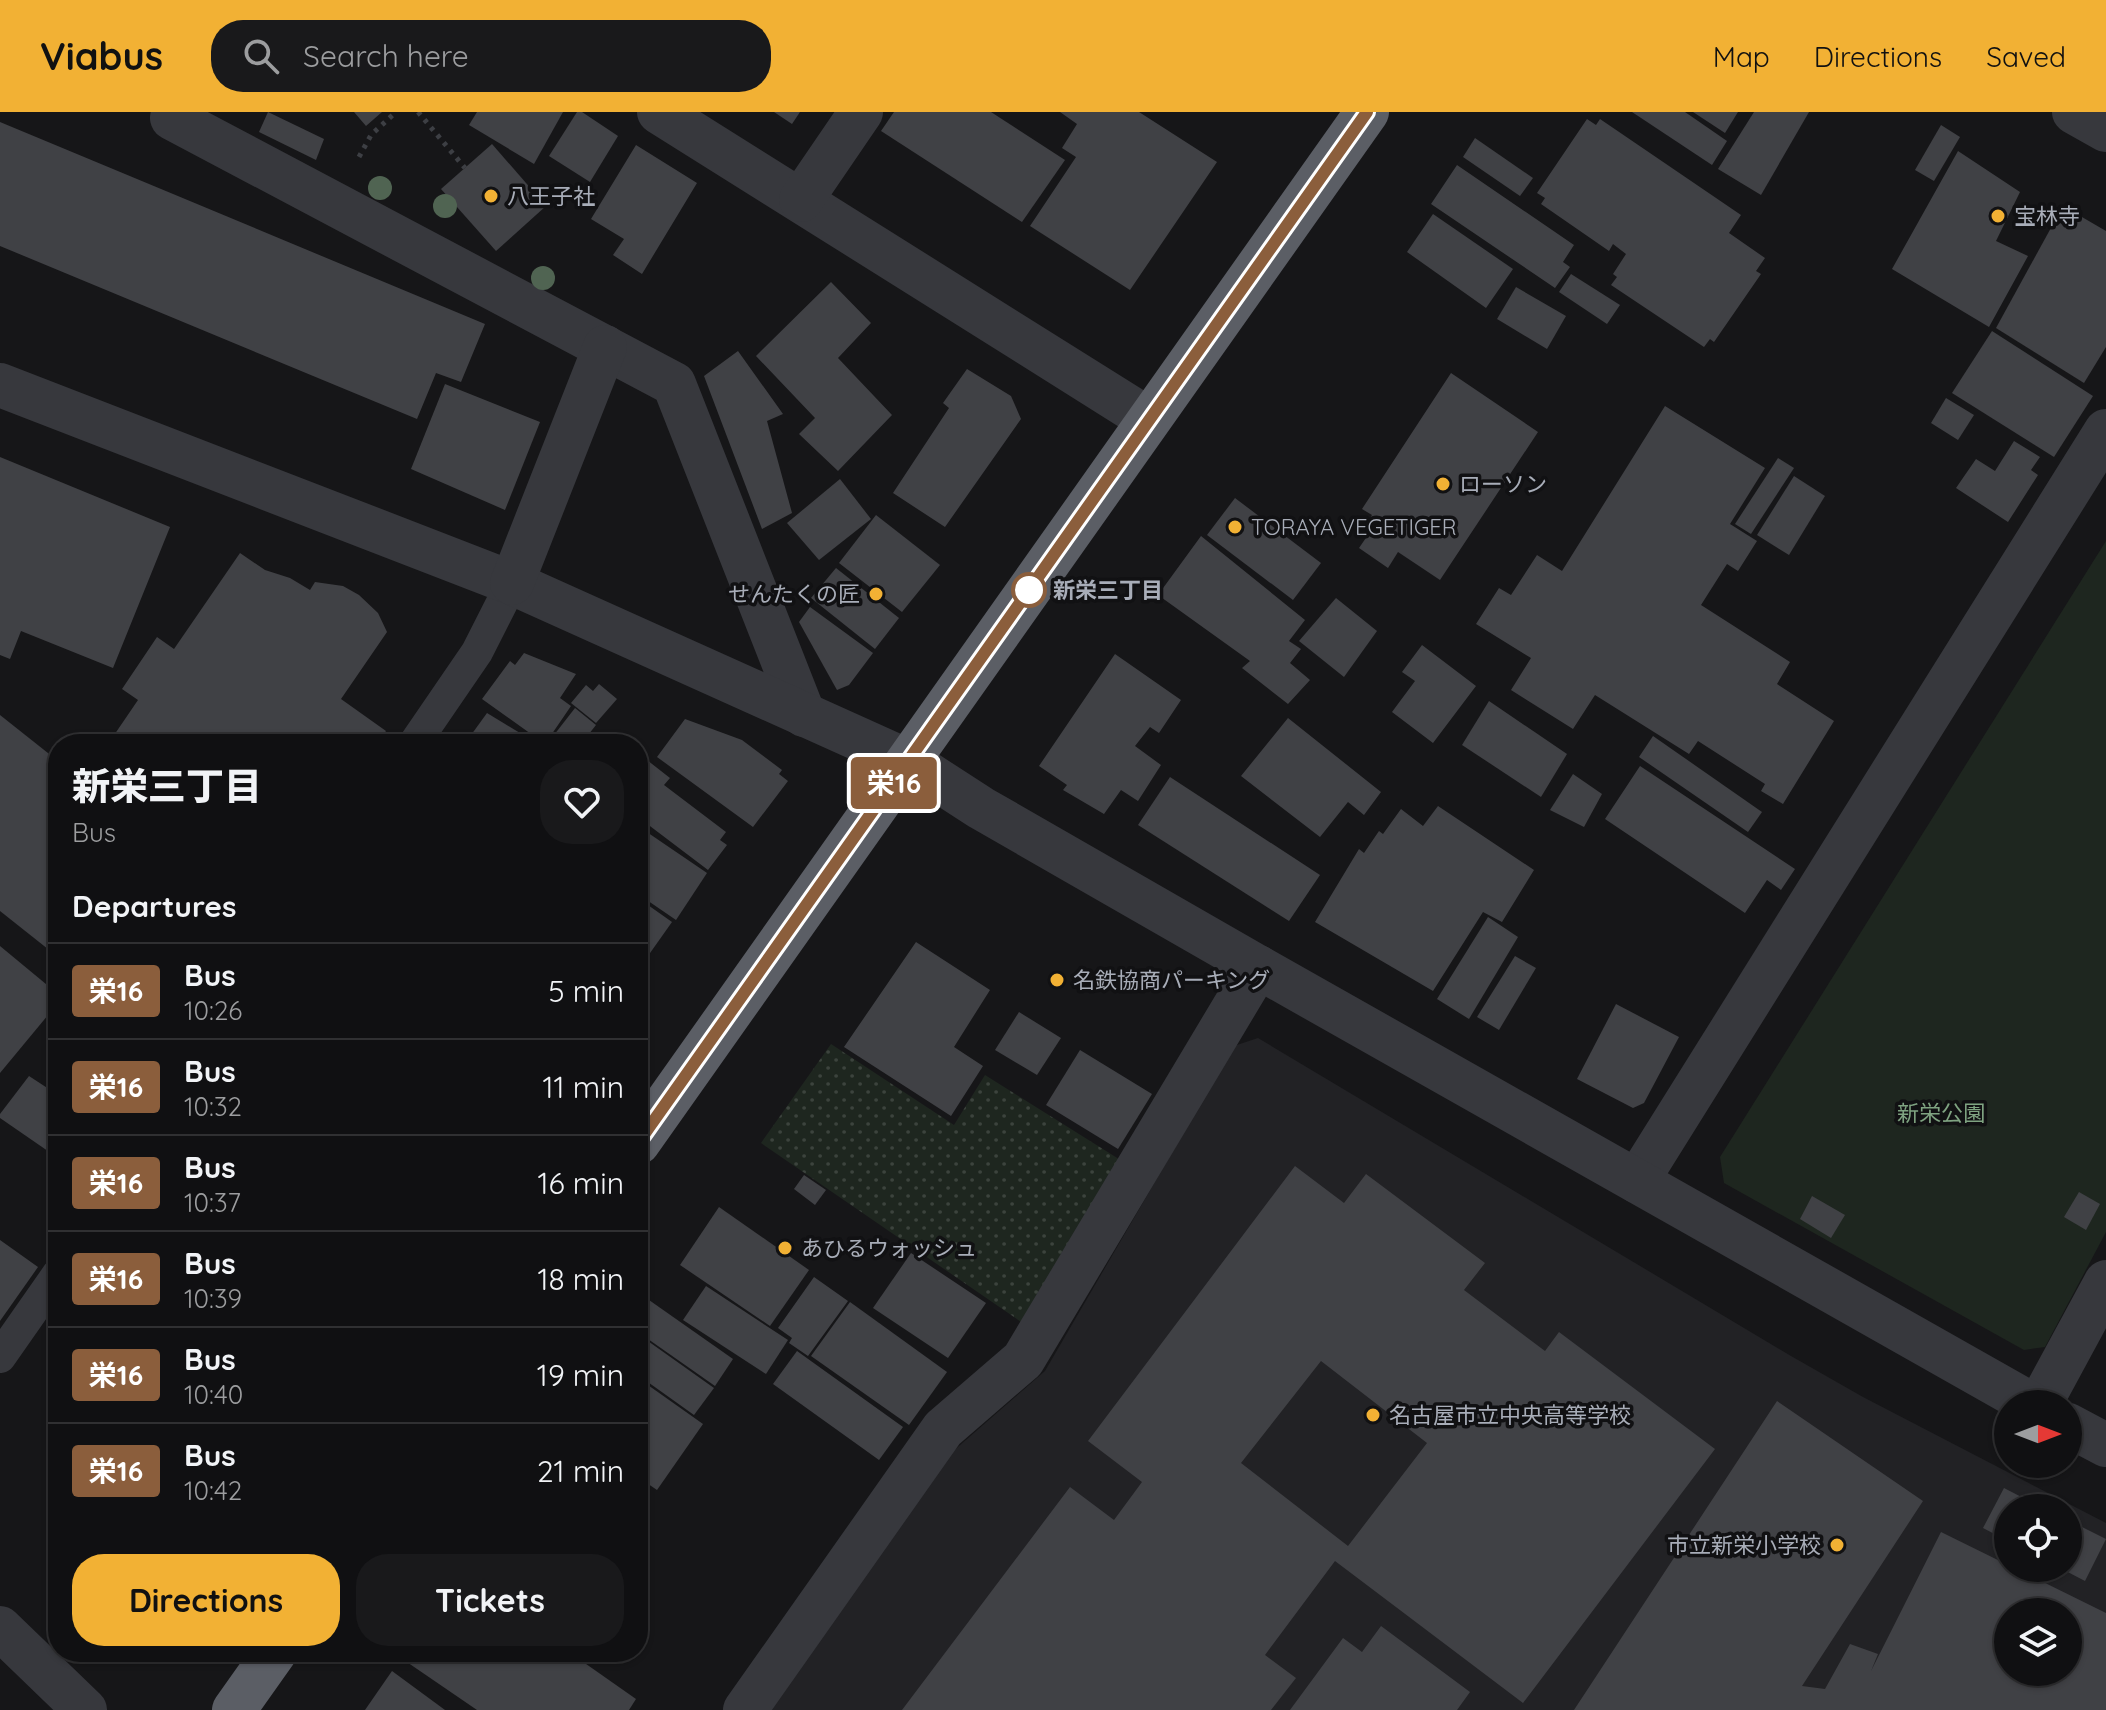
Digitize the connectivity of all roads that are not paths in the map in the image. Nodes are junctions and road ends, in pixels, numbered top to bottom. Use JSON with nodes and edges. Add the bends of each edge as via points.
{"nodes":[{"id":1,"x":176,"y":112,"type":"edge"},
{"id":2,"x":659,"y":112,"type":"edge"},
{"id":3,"x":861,"y":112,"type":"edge"},
{"id":4,"x":1367,"y":112,"type":"edge"},
{"id":5,"x":2074,"y":112,"type":"edge"},
{"id":6,"x":2106,"y":130,"type":"edge"},
{"id":7,"x":801,"y":200,"type":"junction"},
{"id":8,"x":605,"y":347,"type":"junction"},
{"id":9,"x":0,"y":385,"type":"edge"},
{"id":10,"x":1148,"y":419,"type":"junction"},
{"id":11,"x":2106,"y":431,"type":"edge"},
{"id":12,"x":512,"y":583,"type":"junction"},
{"id":13,"x":804,"y":715,"type":"junction"},
{"id":14,"x":421,"y":734,"type":"edge"},
{"id":15,"x":910,"y":762,"type":"junction"},
{"id":16,"x":1258,"y":967,"type":"junction"},
{"id":17,"x":648,"y":1129,"type":"edge"},
{"id":18,"x":1637,"y":1181,"type":"junction"},
{"id":19,"x":2106,"y":1282,"type":"edge"},
{"id":20,"x":48,"y":1288,"type":"edge"},
{"id":21,"x":0,"y":1357,"type":"edge"},
{"id":22,"x":2006,"y":1390,"type":"edge"},
{"id":23,"x":2048,"y":1390,"type":"edge"},
{"id":24,"x":2082,"y":1432,"type":"edge"},
{"id":25,"x":2106,"y":1445,"type":"edge"},
{"id":26,"x":0,"y":1628,"type":"edge"},
{"id":27,"x":268,"y":1662,"type":"edge"},
{"id":28,"x":85,"y":1710,"type":"edge"},
{"id":29,"x":234,"y":1710,"type":"edge"},
{"id":30,"x":745,"y":1710,"type":"edge"}],
"edges":[{"from":1,"to":8,"type":"street","via":[[172,118]]},
{"from":2,"to":7,"type":"street"},
{"from":3,"to":7,"type":"street"},
{"from":4,"to":10,"type":"highway"},
{"from":5,"to":6,"type":"street"},
{"from":7,"to":10,"type":"street"},
{"from":8,"to":12,"type":"street"},
{"from":8,"to":13,"type":"street","via":[[674,384]]},
{"from":9,"to":12,"type":"street"},
{"from":10,"to":15,"type":"highway"},
{"from":11,"to":18,"type":"street"},
{"from":12,"to":13,"type":"street"},
{"from":12,"to":14,"type":"lane","via":[[477,652]]},
{"from":13,"to":15,"type":"street"},
{"from":15,"to":16,"type":"street"},
{"from":15,"to":17,"type":"highway"},
{"from":16,"to":18,"type":"street"},
{"from":16,"to":30,"type":"street","via":[[1023,1360],[943,1429]]},
{"from":18,"to":22,"type":"street"},
{"from":19,"to":23,"type":"street"},
{"from":20,"to":21,"type":"lane"},
{"from":24,"to":25,"type":"street"},
{"from":26,"to":28,"type":"street"},
{"from":27,"to":29,"type":"highway"}]}
